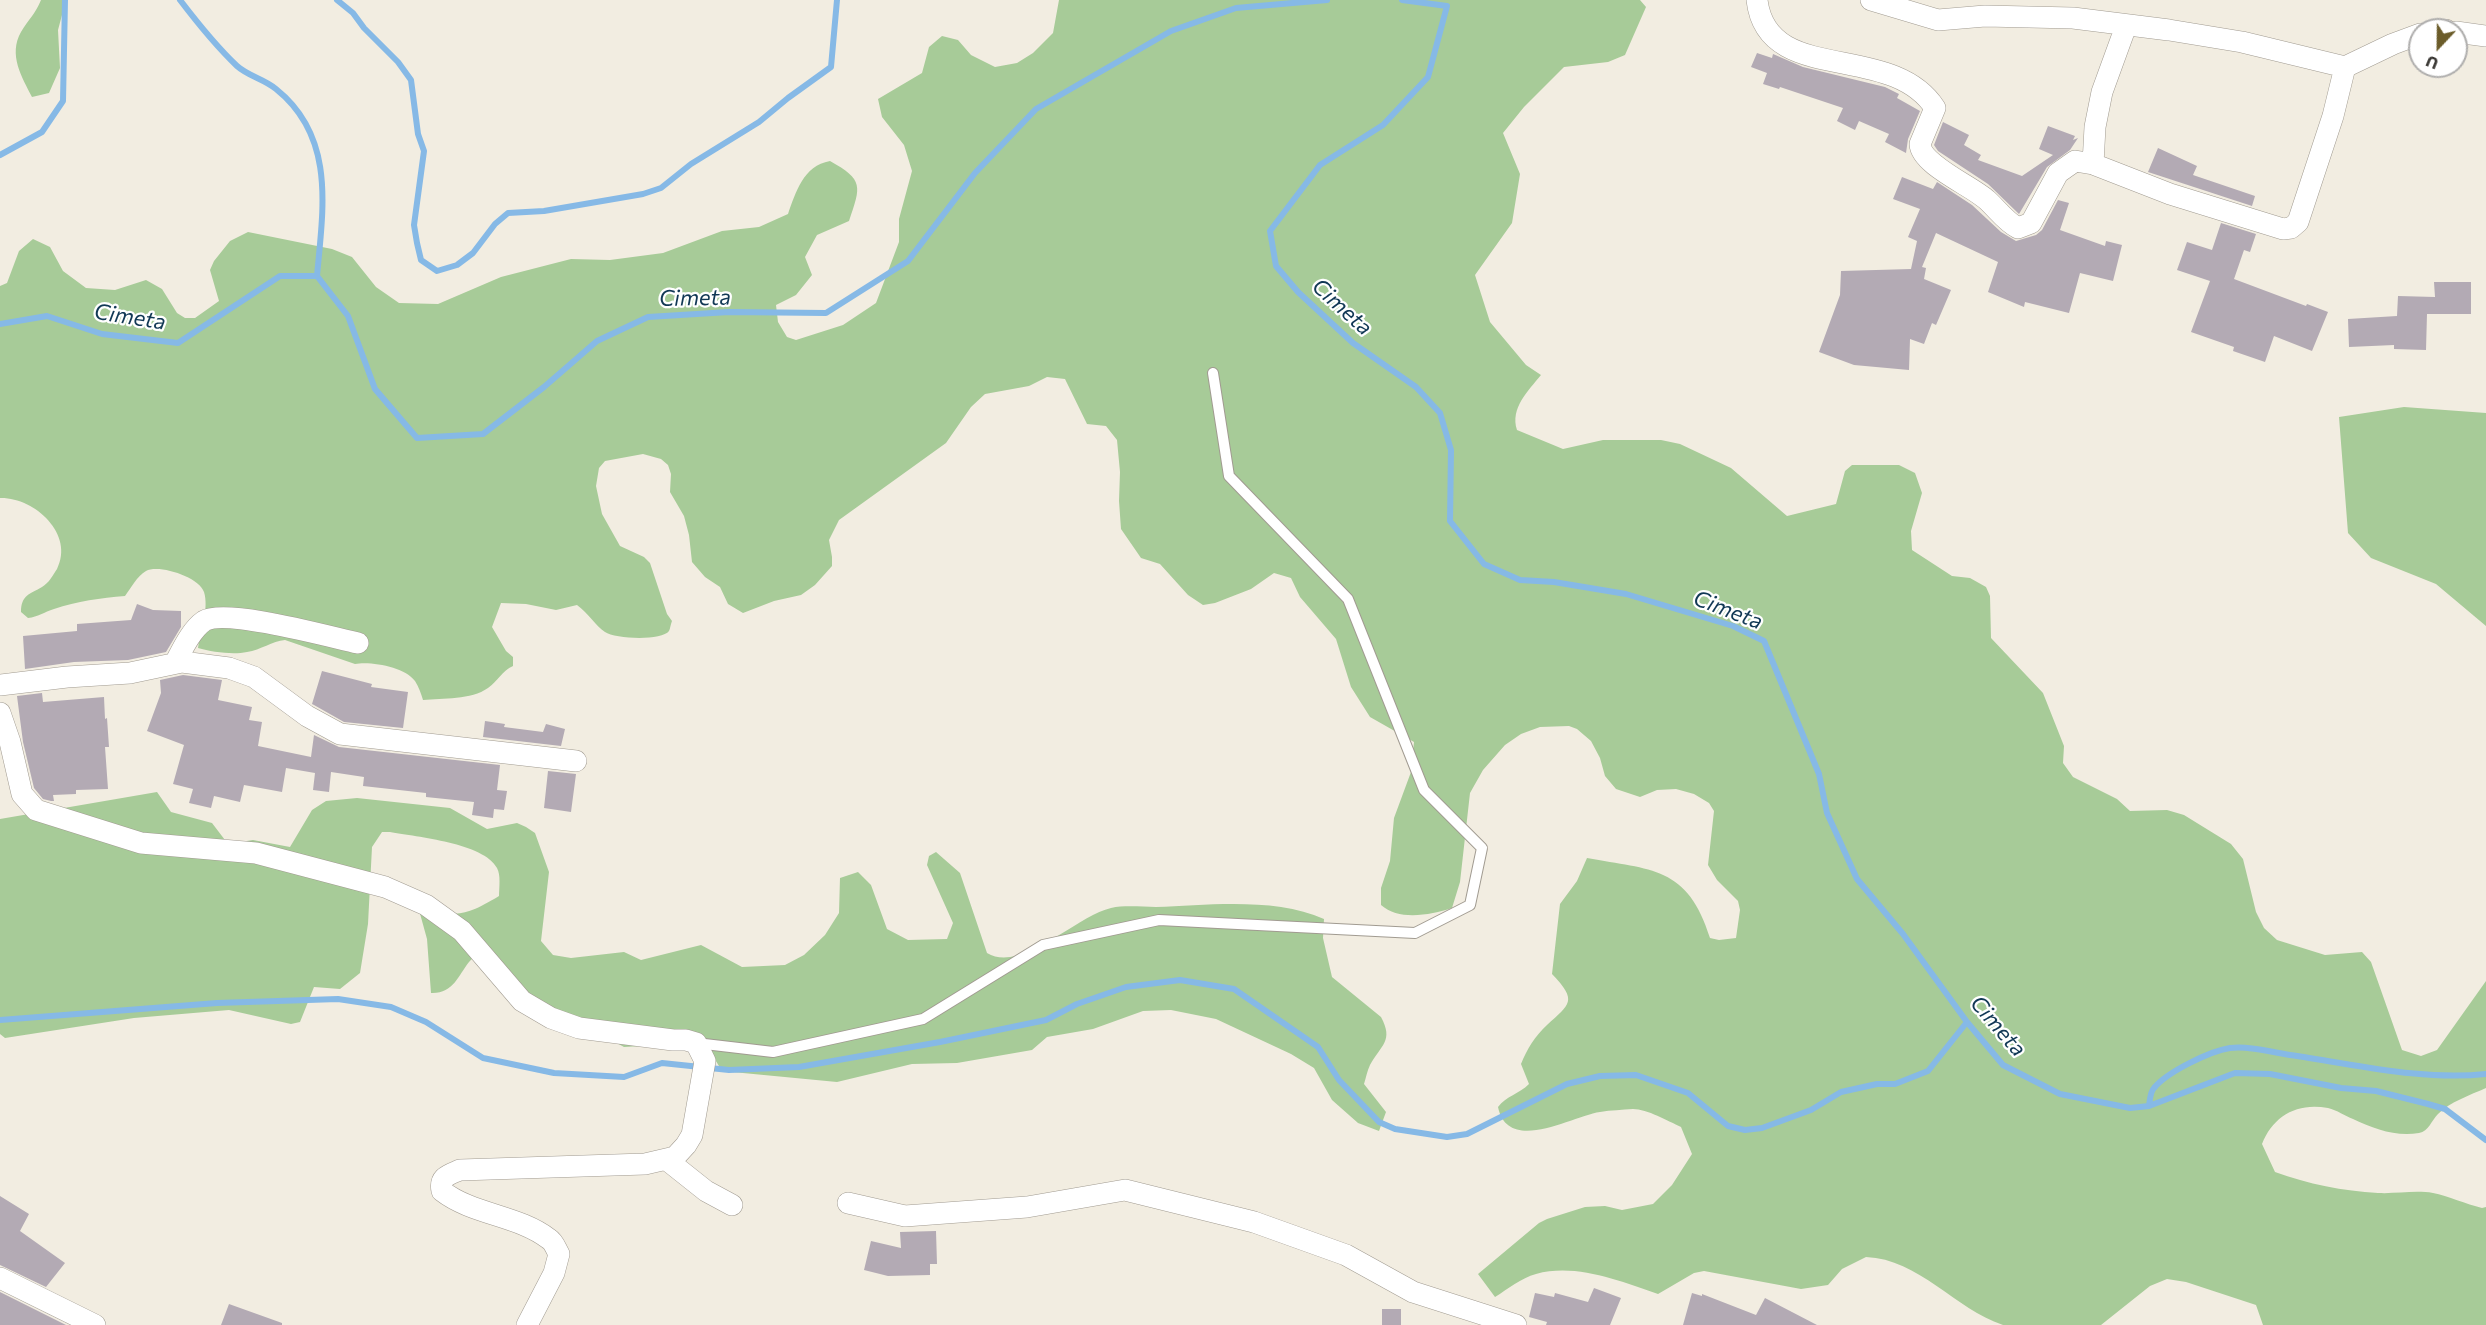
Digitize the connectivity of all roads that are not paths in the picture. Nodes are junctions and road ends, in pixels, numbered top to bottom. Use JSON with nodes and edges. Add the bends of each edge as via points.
{"nodes":[{"id":1,"x":1757,"y":0,"type":"edge"},
{"id":2,"x":1871,"y":0,"type":"edge"},
{"id":3,"x":2126,"y":26,"type":"junction"},
{"id":4,"x":2468,"y":34,"type":"edge"},
{"id":5,"x":2486,"y":36,"type":"edge"},
{"id":6,"x":2408,"y":38,"type":"edge"},
{"id":7,"x":2344,"y":67,"type":"junction"},
{"id":8,"x":2093,"y":164,"type":"junction"},
{"id":9,"x":1213,"y":373,"type":"dead end"},
{"id":10,"x":358,"y":643,"type":"dead end"},
{"id":11,"x":175,"y":663,"type":"junction"},
{"id":12,"x":0,"y":685,"type":"edge"},
{"id":13,"x":0,"y":713,"type":"edge"},
{"id":14,"x":576,"y":761,"type":"dead end"},
{"id":15,"x":696,"y":1043,"type":"junction"},
{"id":16,"x":667,"y":1160,"type":"junction"},
{"id":17,"x":848,"y":1203,"type":"dead end"},
{"id":18,"x":732,"y":1205,"type":"dead end"},
{"id":19,"x":0,"y":1278,"type":"edge"},
{"id":20,"x":95,"y":1325,"type":"edge"},
{"id":21,"x":527,"y":1325,"type":"edge"},
{"id":22,"x":1516,"y":1325,"type":"edge"}],
"edges":[{"from":1,"to":8,"type":"street","via":[[1766,26],[1789,50],[1886,72],[1916,87],[1935,108],[1920,144],[1921,151],[2018,228],[2031,223],[2065,166],[2075,160]]},
{"from":2,"to":3,"type":"street","via":[[1938,20],[1985,16],[2073,18]]},
{"from":3,"to":7,"type":"street","via":[[2242,42]]},
{"from":3,"to":8,"type":"street","via":[[2102,92]]},
{"from":4,"to":5,"type":"street"},
{"from":6,"to":7,"type":"street"},
{"from":7,"to":8,"type":"street","via":[[2333,116],[2302,211],[2291,228],[2207,207]]},
{"from":9,"to":15,"type":"lane","via":[[1229,476],[1348,599],[1424,790],[1482,848],[1470,905],[1415,933],[1159,920],[1043,945],[923,1019],[773,1052]]},
{"from":10,"to":11,"type":"street","via":[[252,620],[218,617],[204,621]]},
{"from":11,"to":12,"type":"street","via":[[130,673]]},
{"from":11,"to":14,"type":"street","via":[[229,668],[255,677],[307,716],[340,734]]},
{"from":13,"to":15,"type":"street","via":[[22,794],[36,810],[141,843],[256,853],[386,887],[426,905],[462,931],[522,1001],[551,1018],[579,1028]]},
{"from":15,"to":16,"type":"street","via":[[705,1062],[692,1135],[681,1151]]},
{"from":16,"to":18,"type":"street","via":[[706,1191]]},
{"from":16,"to":21,"type":"street","via":[[460,1170],[443,1178],[442,1191],[453,1200],[529,1228],[551,1240],[559,1254],[554,1273]]},
{"from":17,"to":22,"type":"street","via":[[905,1216],[1027,1207],[1125,1190],[1254,1222],[1346,1254],[1413,1292]]},
{"from":19,"to":20,"type":"street"}]}
